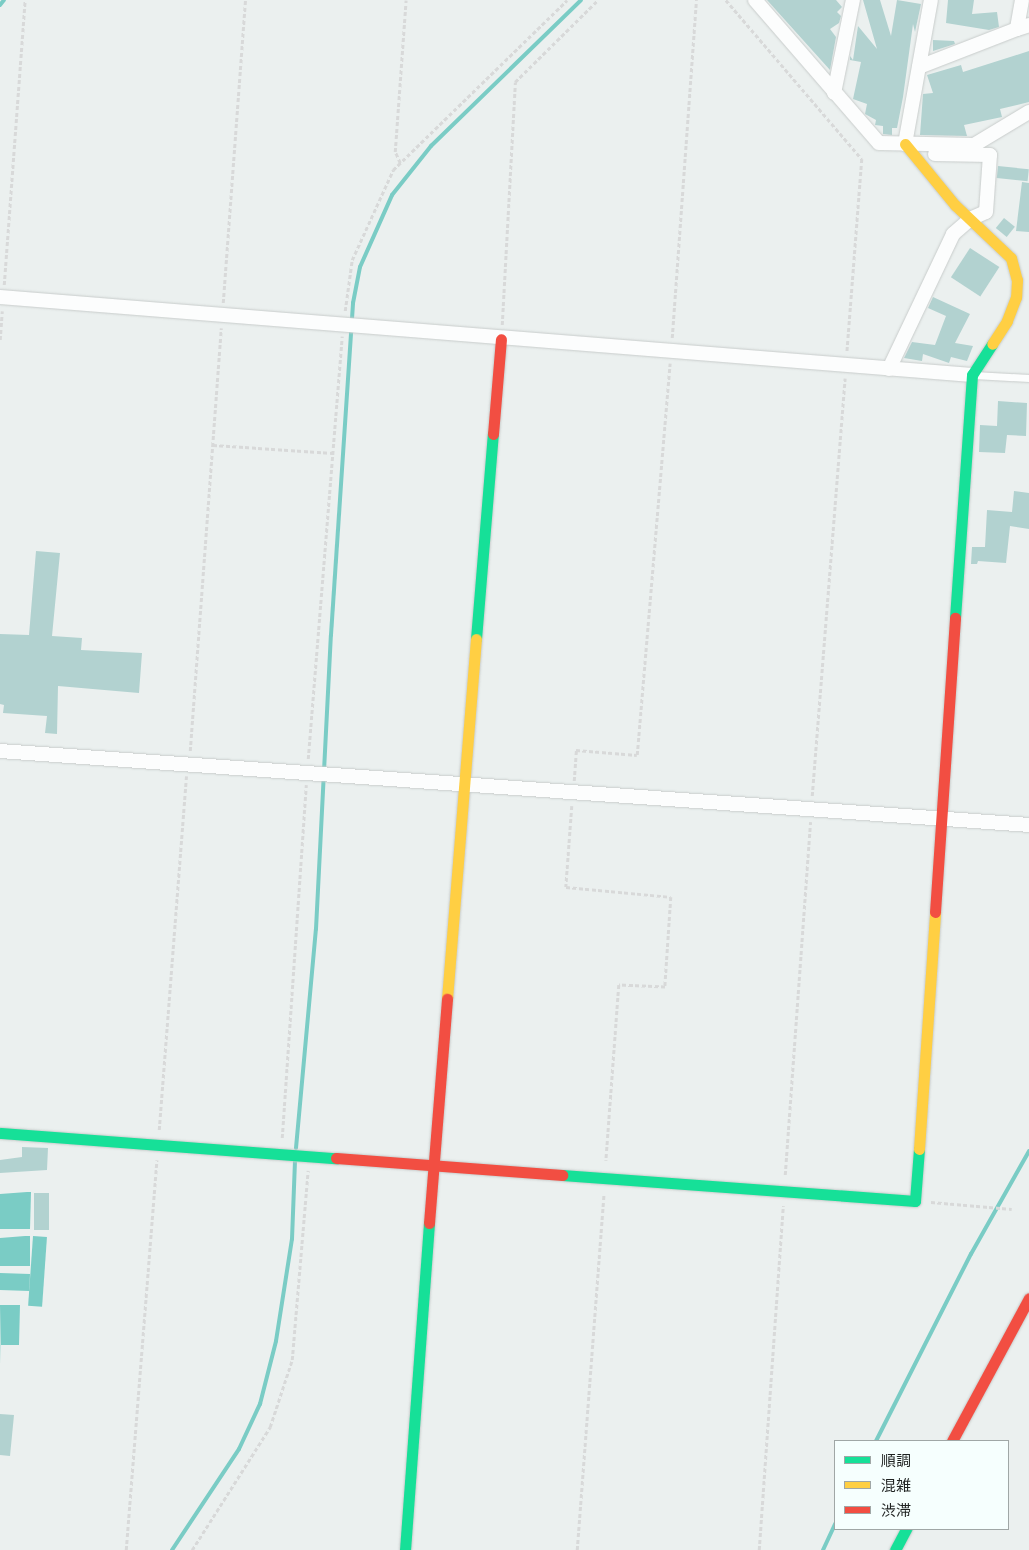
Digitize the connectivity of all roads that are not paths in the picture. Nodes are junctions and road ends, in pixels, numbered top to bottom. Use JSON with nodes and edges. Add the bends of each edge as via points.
{"nodes":[{"id":1,"x":755,"y":0,"type":"edge"},
{"id":2,"x":853,"y":0,"type":"edge"},
{"id":3,"x":931,"y":0,"type":"edge"},
{"id":4,"x":1022,"y":0,"type":"edge"},
{"id":5,"x":1023,"y":27,"type":"edge"},
{"id":6,"x":919,"y":66,"type":"junction"},
{"id":7,"x":834,"y":93,"type":"junction"},
{"id":8,"x":1029,"y":112,"type":"edge"},
{"id":9,"x":908,"y":149,"type":"junction"},
{"id":10,"x":970,"y":220,"type":"junction"},
{"id":11,"x":2,"y":297,"type":"edge"},
{"id":12,"x":501,"y":339,"type":"junction"},
{"id":13,"x":889,"y":368,"type":"junction"},
{"id":14,"x":972,"y":375,"type":"junction"},
{"id":15,"x":1029,"y":378,"type":"edge"},
{"id":16,"x":0,"y":751,"type":"edge"},
{"id":17,"x":464,"y":787,"type":"junction"},
{"id":18,"x":940,"y":819,"type":"junction"},
{"id":19,"x":1029,"y":825,"type":"edge"},
{"id":20,"x":0,"y":1133,"type":"edge"},
{"id":21,"x":433,"y":1164,"type":"junction"},
{"id":22,"x":1029,"y":1298,"type":"edge"},
{"id":23,"x":953,"y":1440,"type":"edge"},
{"id":24,"x":905,"y":1530,"type":"edge"},
{"id":25,"x":405,"y":1550,"type":"edge"},
{"id":26,"x":895,"y":1550,"type":"edge"}],
"edges":[{"from":1,"to":7,"type":"street"},
{"from":2,"to":7,"type":"street"},
{"from":3,"to":6,"type":"street"},
{"from":4,"to":5,"type":"street"},
{"from":5,"to":6,"type":"street"},
{"from":6,"to":9,"type":"street"},
{"from":7,"to":9,"type":"street","via":[[879,143]]},
{"from":8,"to":9,"type":"street","via":[[974,145]]},
{"from":9,"to":10,"type":"street"},
{"from":9,"to":10,"type":"street","via":[[990,155],[986,212]]},
{"from":10,"to":13,"type":"street","via":[[953,234]]},
{"from":10,"to":14,"type":"street","via":[[1011,258],[1017,280],[1016,297],[1007,321]]},
{"from":11,"to":12,"type":"street"},
{"from":12,"to":13,"type":"street","via":[[671,348]]},
{"from":12,"to":17,"type":"street"},
{"from":13,"to":14,"type":"street"},
{"from":14,"to":15,"type":"lane"},
{"from":14,"to":18,"type":"street"},
{"from":16,"to":17,"type":"street","via":[[307,772]]},
{"from":17,"to":18,"type":"street"},
{"from":17,"to":21,"type":"street"},
{"from":18,"to":19,"type":"street"},
{"from":18,"to":21,"type":"street","via":[[915,1201]]},
{"from":20,"to":21,"type":"street"},
{"from":21,"to":25,"type":"street"},
{"from":22,"to":23,"type":"street"},
{"from":24,"to":26,"type":"street"}]}
